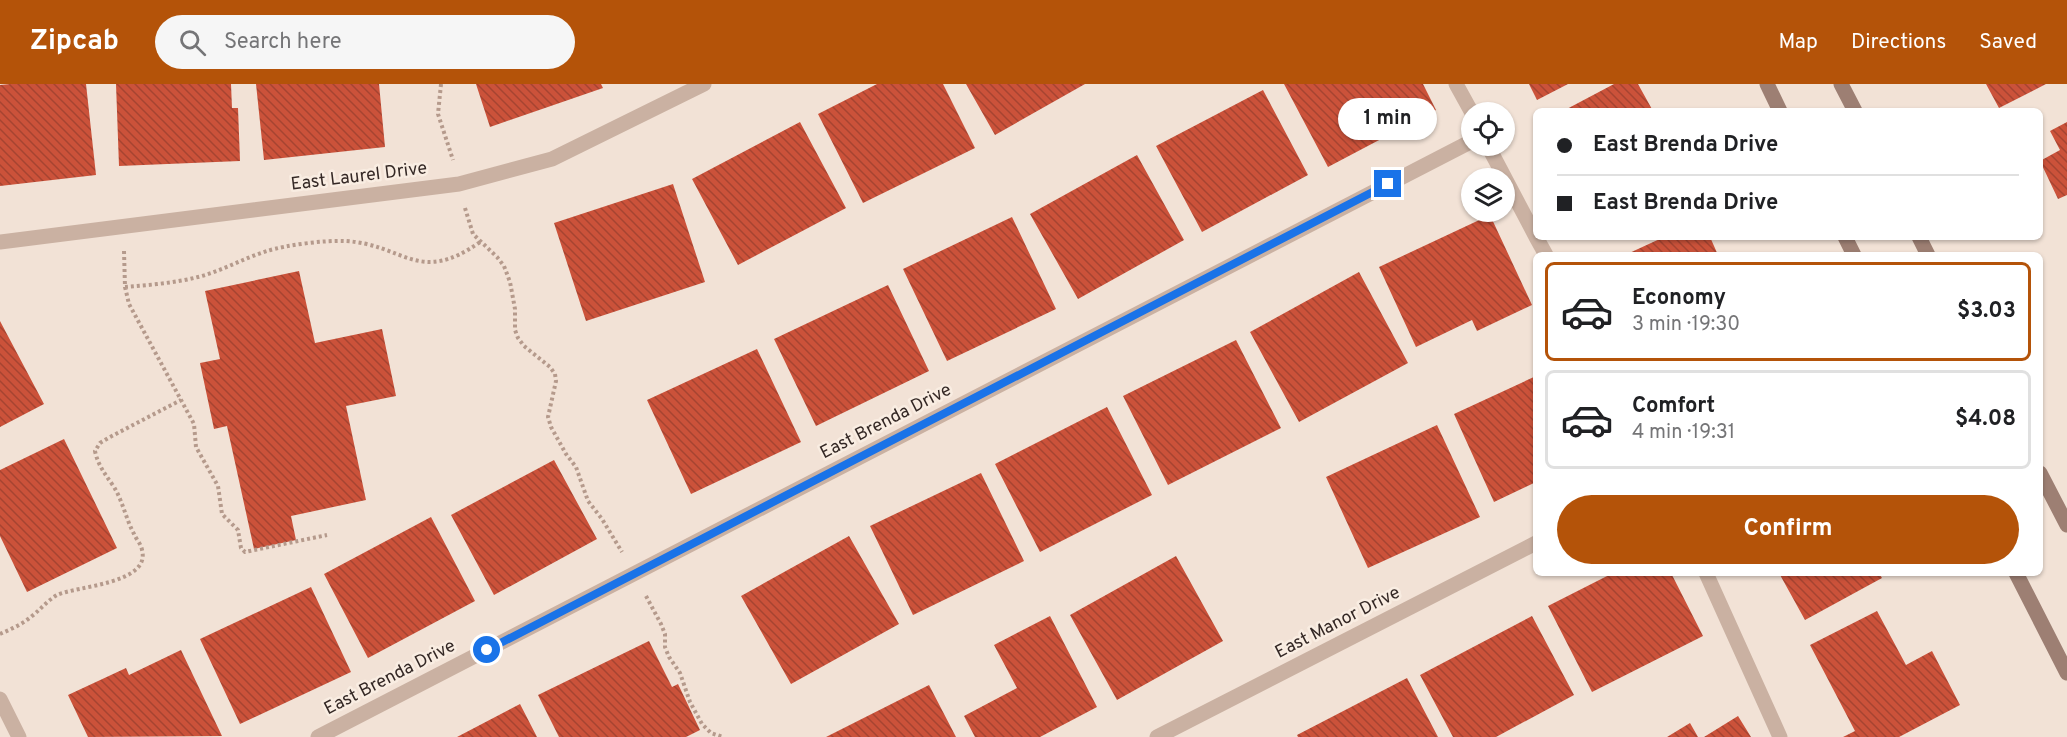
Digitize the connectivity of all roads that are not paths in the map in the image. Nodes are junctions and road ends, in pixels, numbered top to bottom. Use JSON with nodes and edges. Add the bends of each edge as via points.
{"nodes":[{"id":1,"x":704,"y":84,"type":"edge"},
{"id":2,"x":1456,"y":84,"type":"edge"},
{"id":3,"x":1767,"y":84,"type":"edge"},
{"id":4,"x":1841,"y":84,"type":"edge"},
{"id":5,"x":1466,"y":102,"type":"edge"},
{"id":6,"x":1779,"y":108,"type":"edge"},
{"id":7,"x":1853,"y":108,"type":"edge"},
{"id":8,"x":1461,"y":147,"type":"edge"},
{"id":9,"x":1493,"y":156,"type":"edge"},
{"id":10,"x":1533,"y":231,"type":"edge"},
{"id":11,"x":0,"y":242,"type":"edge"},
{"id":12,"x":2043,"y":479,"type":"edge"},
{"id":13,"x":2067,"y":525,"type":"edge"},
{"id":14,"x":1533,"y":545,"type":"edge"},
{"id":15,"x":1707,"y":576,"type":"edge"},
{"id":16,"x":2018,"y":576,"type":"edge"},
{"id":17,"x":2067,"y":673,"type":"edge"},
{"id":18,"x":0,"y":699,"type":"edge"},
{"id":19,"x":19,"y":737,"type":"edge"},
{"id":20,"x":318,"y":737,"type":"edge"},
{"id":21,"x":1157,"y":737,"type":"edge"},
{"id":22,"x":1780,"y":737,"type":"edge"}],
"edges":[{"from":1,"to":11,"type":"street","name":"East Laurel Drive","via":[[552,159],[459,184]]},
{"from":2,"to":5,"type":"street"},
{"from":3,"to":6,"type":"street"},
{"from":4,"to":7,"type":"street"},
{"from":8,"to":20,"type":"street","name":"East Brenda Drive"},
{"from":9,"to":10,"type":"street"},
{"from":12,"to":13,"type":"street"},
{"from":14,"to":21,"type":"street","name":"East Manor Drive"},
{"from":15,"to":22,"type":"street"},
{"from":16,"to":17,"type":"street"},
{"from":18,"to":19,"type":"street"}]}
